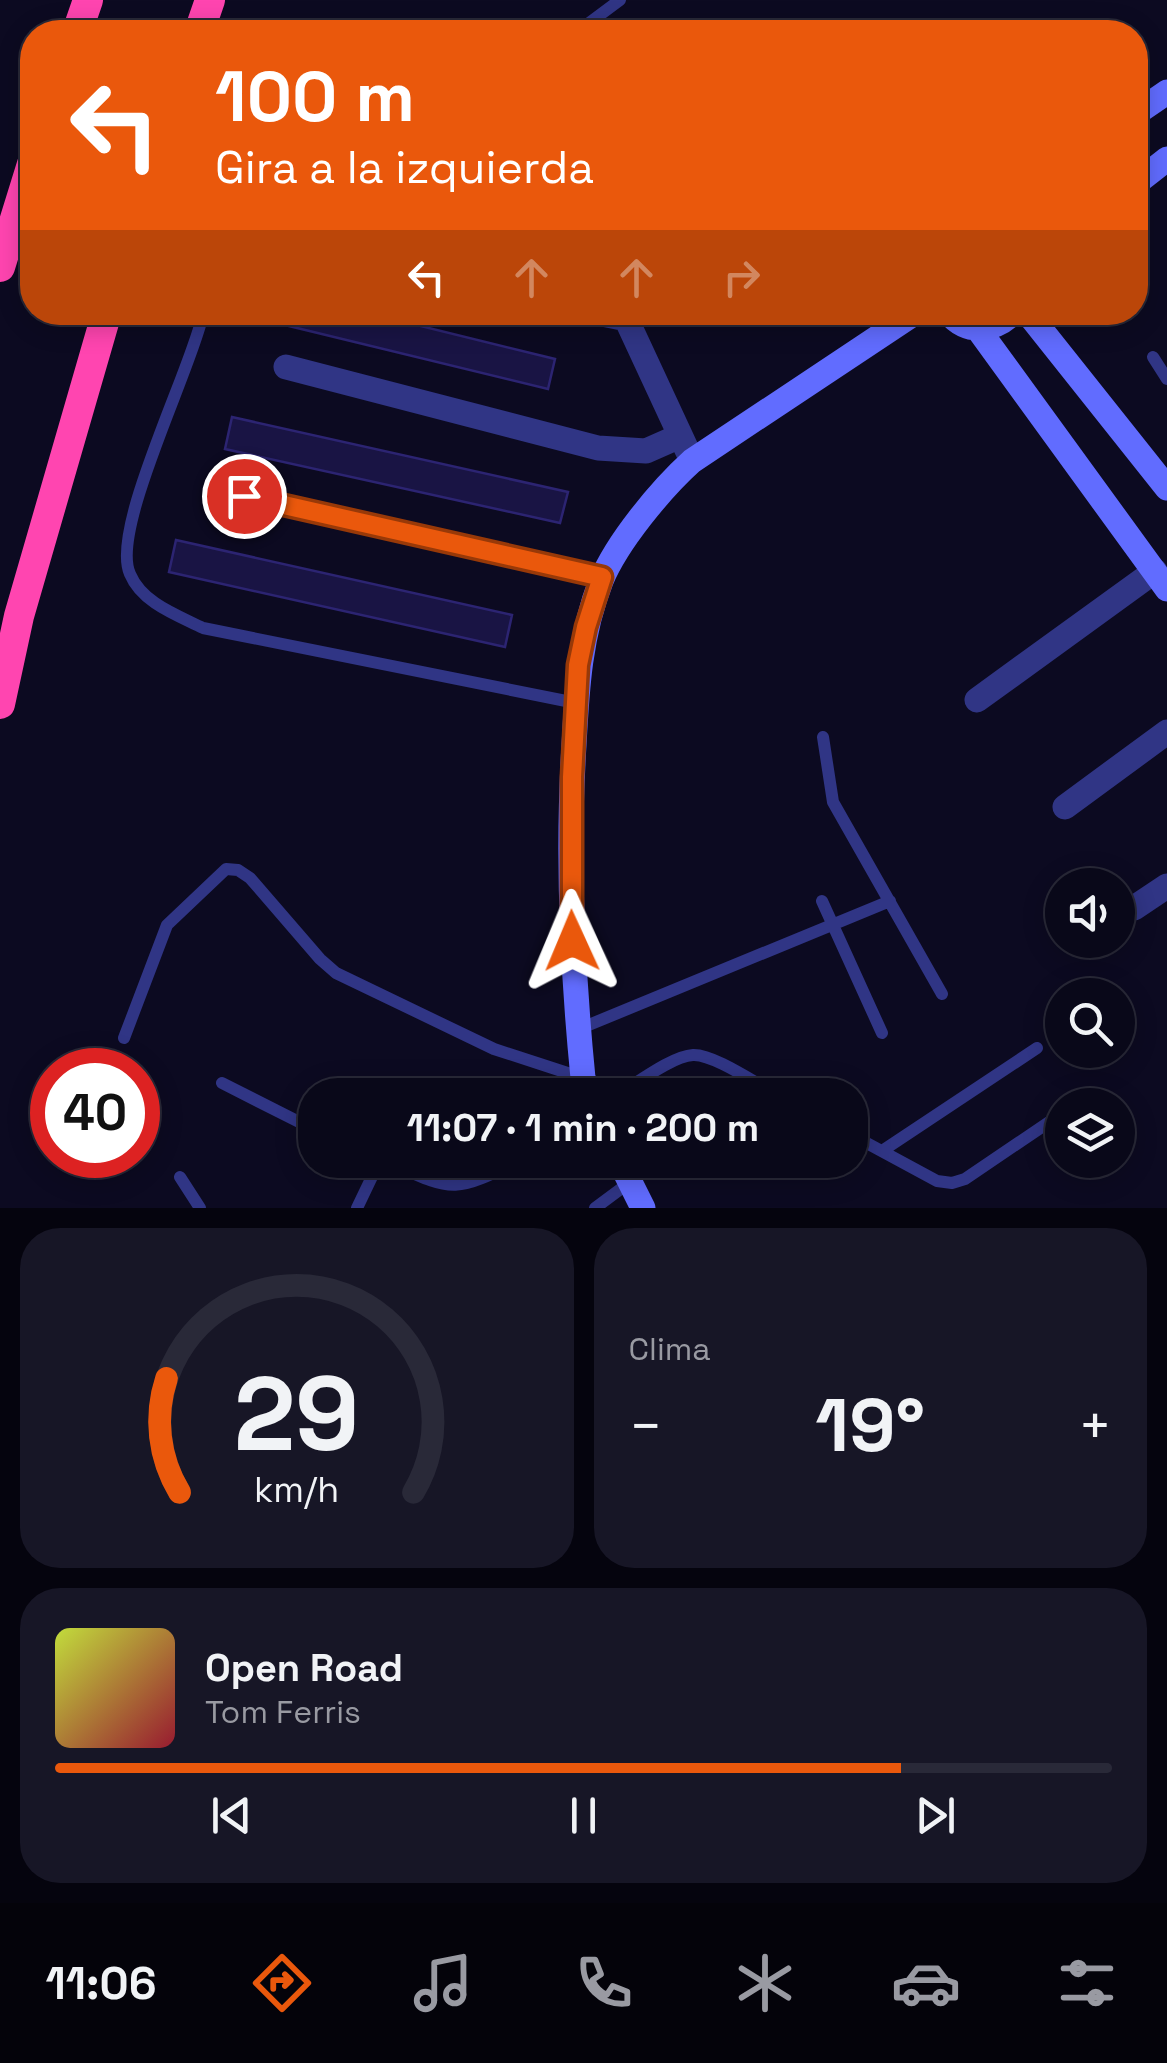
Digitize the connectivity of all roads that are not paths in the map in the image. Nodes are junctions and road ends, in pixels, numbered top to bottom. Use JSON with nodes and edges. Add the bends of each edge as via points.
{"nodes":[{"id":1,"x":620,"y":0,"type":"edge"},
{"id":2,"x":592,"y":20,"type":"edge"},
{"id":3,"x":20,"y":179,"type":"edge"},
{"id":4,"x":20,"y":202,"type":"edge"},
{"id":5,"x":0,"y":206,"type":"edge"},
{"id":6,"x":0,"y":267,"type":"edge"},
{"id":7,"x":103,"y":325,"type":"edge"},
{"id":8,"x":200,"y":325,"type":"edge"},
{"id":9,"x":629,"y":325,"type":"edge"},
{"id":10,"x":896,"y":325,"type":"edge"},
{"id":11,"x":964,"y":325,"type":"edge"},
{"id":12,"x":995,"y":325,"type":"edge"},
{"id":13,"x":1037,"y":325,"type":"edge"},
{"id":14,"x":978,"y":329,"type":"junction"},
{"id":15,"x":1153,"y":357,"type":"dead end"},
{"id":16,"x":286,"y":366,"type":"dead end"},
{"id":17,"x":1167,"y":378,"type":"edge"},
{"id":18,"x":680,"y":436,"type":"junction"},
{"id":19,"x":692,"y":461,"type":"junction"},
{"id":20,"x":1167,"y":488,"type":"edge"},
{"id":21,"x":244,"y":496,"type":"dead end"},
{"id":22,"x":602,"y":577,"type":"junction"},
{"id":23,"x":1161,"y":580,"type":"edge"},
{"id":24,"x":978,"y":700,"type":"dead end"},
{"id":25,"x":576,"y":703,"type":"junction"},
{"id":26,"x":0,"y":704,"type":"edge"},
{"id":27,"x":1167,"y":732,"type":"edge"},
{"id":28,"x":823,"y":736,"type":"dead end"},
{"id":29,"x":1065,"y":807,"type":"dead end"},
{"id":30,"x":1167,"y":886,"type":"edge"},
{"id":31,"x":822,"y":901,"type":"dead end"},
{"id":32,"x":890,"y":901,"type":"junction"},
{"id":33,"x":1135,"y":907,"type":"edge"},
{"id":34,"x":834,"y":925,"type":"junction"},
{"id":35,"x":942,"y":994,"type":"dead end"},
{"id":36,"x":578,"y":1029,"type":"junction"},
{"id":37,"x":882,"y":1033,"type":"dead end"},
{"id":38,"x":124,"y":1038,"type":"dead end"},
{"id":39,"x":1037,"y":1048,"type":"dead end"},
{"id":40,"x":564,"y":1078,"type":"edge"},
{"id":41,"x":586,"y":1078,"type":"edge"},
{"id":42,"x":646,"y":1078,"type":"edge"},
{"id":43,"x":746,"y":1078,"type":"edge"},
{"id":44,"x":222,"y":1083,"type":"dead end"},
{"id":45,"x":298,"y":1121,"type":"edge"},
{"id":46,"x":1045,"y":1125,"type":"edge"},
{"id":47,"x":868,"y":1144,"type":"edge"},
{"id":48,"x":882,"y":1151,"type":"junction"},
{"id":49,"x":180,"y":1177,"type":"dead end"},
{"id":50,"x":373,"y":1178,"type":"edge"},
{"id":51,"x":425,"y":1178,"type":"edge"},
{"id":52,"x":480,"y":1178,"type":"edge"},
{"id":53,"x":619,"y":1178,"type":"edge"},
{"id":54,"x":629,"y":1178,"type":"edge"},
{"id":55,"x":200,"y":1208,"type":"edge"},
{"id":56,"x":358,"y":1208,"type":"edge"},
{"id":57,"x":595,"y":1208,"type":"edge"},
{"id":58,"x":644,"y":1208,"type":"edge"}],
"edges":[{"from":1,"to":2,"type":"lane"},
{"from":3,"to":5,"type":"highway"},
{"from":4,"to":6,"type":"highway"},
{"from":7,"to":26,"type":"highway","via":[[18,616]]},
{"from":8,"to":25,"type":"lane","via":[[132,510],[125,548],[130,576],[157,606],[203,628]]},
{"from":9,"to":18,"type":"street"},
{"from":10,"to":19,"type":"street"},
{"from":11,"to":14,"type":"street"},
{"from":12,"to":14,"type":"street"},
{"from":13,"to":20,"type":"street"},
{"from":14,"to":23,"type":"street"},
{"from":15,"to":17,"type":"lane"},
{"from":16,"to":18,"type":"street","via":[[598,448],[646,451]]},
{"from":18,"to":19,"type":"street"},
{"from":19,"to":22,"type":"street","via":[[664,487]]},
{"from":21,"to":22,"type":"lane"},
{"from":22,"to":25,"type":"street","via":[[578,665]]},
{"from":23,"to":24,"type":"street"},
{"from":25,"to":36,"type":"street","via":[[570,858]]},
{"from":27,"to":29,"type":"street"},
{"from":28,"to":32,"type":"lane","via":[[833,802]]},
{"from":30,"to":33,"type":"street"},
{"from":31,"to":34,"type":"lane"},
{"from":32,"to":34,"type":"lane"},
{"from":32,"to":35,"type":"lane"},
{"from":34,"to":36,"type":"lane"},
{"from":34,"to":37,"type":"lane"},
{"from":36,"to":41,"type":"street"},
{"from":38,"to":40,"type":"lane","via":[[167,925],[226,869],[238,870],[336,973]]},
{"from":39,"to":48,"type":"lane"},
{"from":42,"to":43,"type":"lane","via":[[694,1055]]},
{"from":44,"to":45,"type":"lane"},
{"from":46,"to":48,"type":"lane","via":[[952,1183]]},
{"from":47,"to":48,"type":"lane"},
{"from":49,"to":55,"type":"lane"},
{"from":50,"to":56,"type":"lane"},
{"from":51,"to":52,"type":"lane","via":[[460,1187]]},
{"from":53,"to":57,"type":"lane"},
{"from":54,"to":58,"type":"street"}]}
